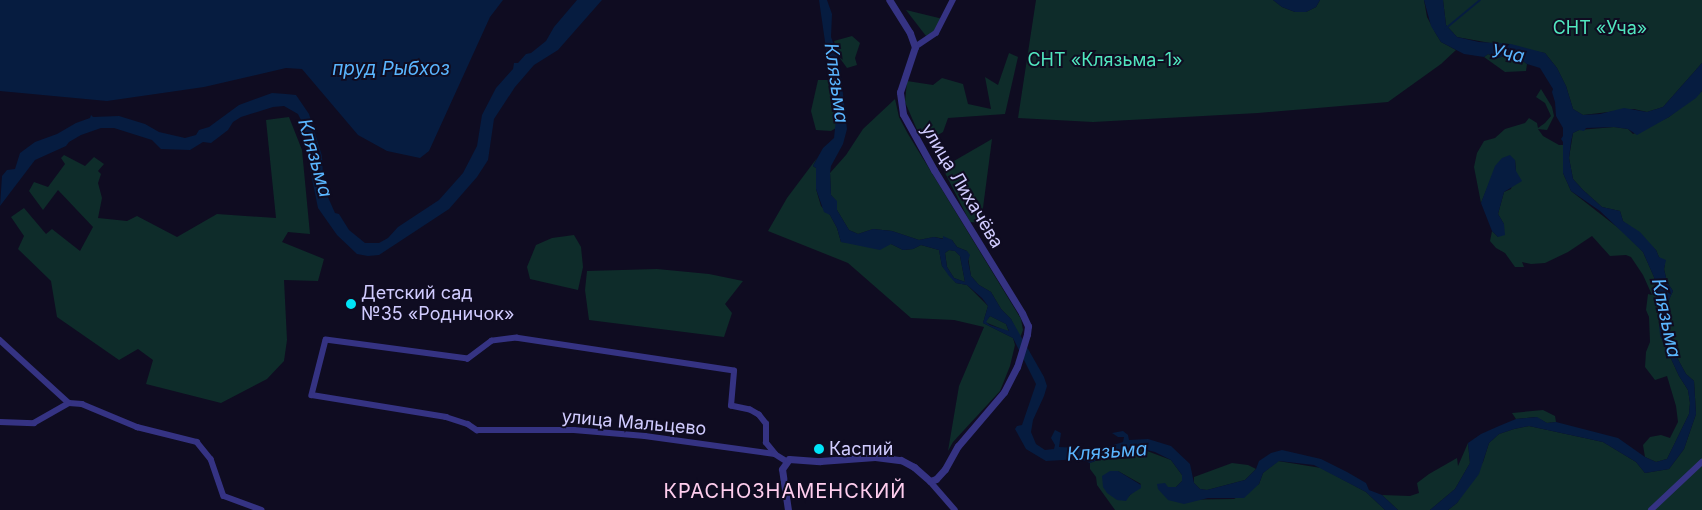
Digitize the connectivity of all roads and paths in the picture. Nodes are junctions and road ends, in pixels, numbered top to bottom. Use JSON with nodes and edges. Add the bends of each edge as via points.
{"nodes":[{"id":1,"x":889,"y":0,"type":"edge"},
{"id":2,"x":953,"y":0,"type":"edge"},
{"id":3,"x":915,"y":47,"type":"junction"},
{"id":4,"x":0,"y":340,"type":"edge"},
{"id":5,"x":69,"y":403,"type":"junction"},
{"id":6,"x":0,"y":422,"type":"edge"},
{"id":7,"x":775,"y":454,"type":"junction"},
{"id":8,"x":786,"y":462,"type":"junction"},
{"id":9,"x":1702,"y":462,"type":"edge"},
{"id":10,"x":930,"y":481,"type":"junction"},
{"id":11,"x":262,"y":510,"type":"edge"},
{"id":12,"x":788,"y":510,"type":"edge"},
{"id":13,"x":955,"y":510,"type":"edge"},
{"id":14,"x":1651,"y":510,"type":"edge"}],
"edges":[{"from":1,"to":3,"type":"street"},
{"from":2,"to":3,"type":"street","via":[[936,33]]},
{"from":3,"to":10,"type":"street","name":"улица Лихачёва","via":[[900,92],[903,114],[1028,326],[1016,367],[1004,392],[958,446],[936,480]]},
{"from":4,"to":5,"type":"street"},
{"from":5,"to":6,"type":"street","via":[[34,423]]},
{"from":5,"to":11,"type":"street","via":[[82,404],[137,427],[197,442],[211,459],[224,496]]},
{"from":7,"to":7,"type":"street","name":"улица Мальцево","via":[[766,443],[766,424],[759,415],[731,406],[734,371],[517,338],[492,341],[468,359],[326,340],[312,395],[446,417],[477,430],[574,430]]},
{"from":7,"to":8,"type":"street","name":"улица Мальцево"},
{"from":8,"to":10,"type":"street","via":[[794,458],[820,461],[875,457],[901,460]]},
{"from":8,"to":12,"type":"street","via":[[782,476]]},
{"from":9,"to":14,"type":"street"},
{"from":10,"to":13,"type":"street"}]}
